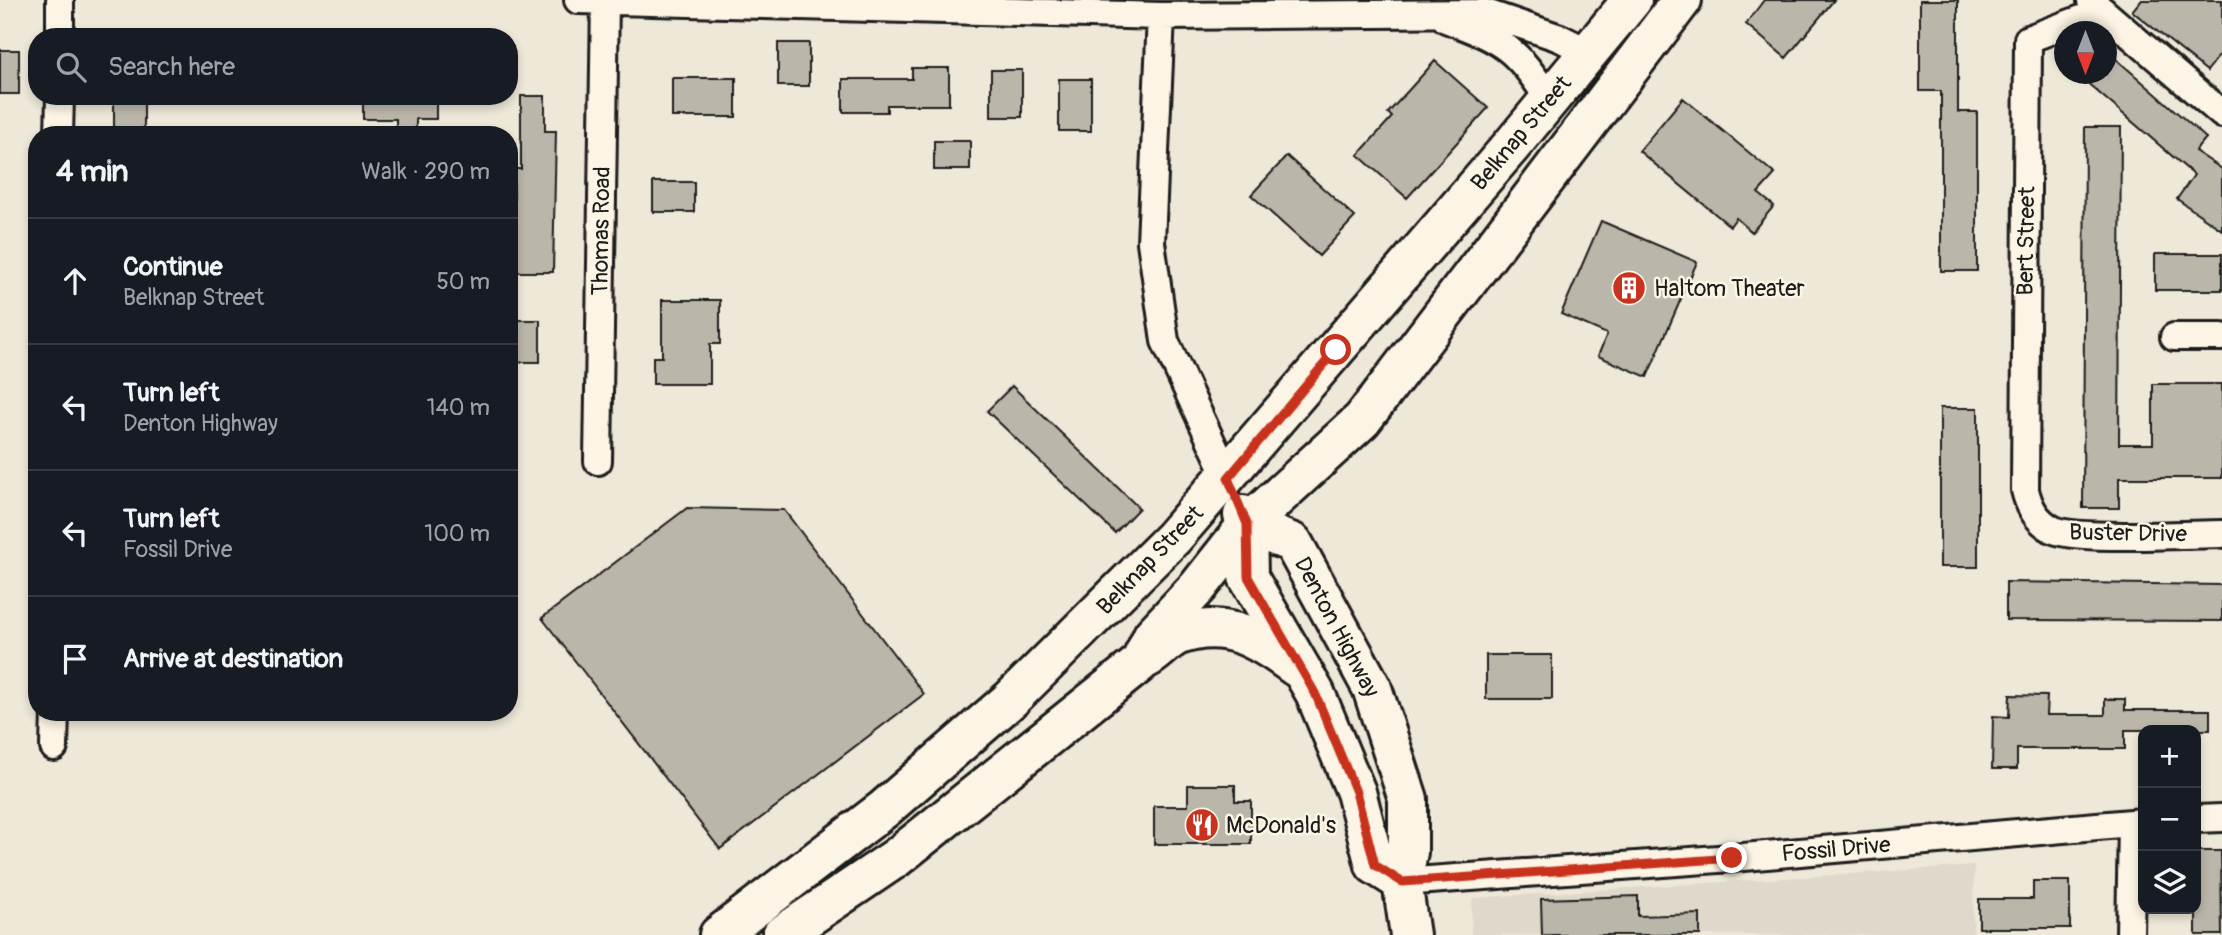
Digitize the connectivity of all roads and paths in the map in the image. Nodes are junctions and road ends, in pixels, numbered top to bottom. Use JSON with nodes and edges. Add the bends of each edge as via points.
{"nodes":[{"id":1,"x":60,"y":0,"type":"edge"},
{"id":2,"x":578,"y":0,"type":"edge"},
{"id":3,"x":605,"y":0,"type":"edge"},
{"id":4,"x":1632,"y":0,"type":"edge"},
{"id":5,"x":1682,"y":0,"type":"edge"},
{"id":6,"x":2096,"y":6,"type":"edge"},
{"id":7,"x":1431,"y":7,"type":"edge"},
{"id":8,"x":1161,"y":16,"type":"junction"},
{"id":9,"x":60,"y":28,"type":"edge"},
{"id":10,"x":1588,"y":52,"type":"junction"},
{"id":11,"x":1549,"y":100,"type":"junction"},
{"id":12,"x":60,"y":105,"type":"edge"},
{"id":13,"x":2222,"y":114,"type":"edge"},
{"id":14,"x":59,"y":126,"type":"edge"},
{"id":15,"x":2174,"y":337,"type":"dead end"},
{"id":16,"x":2222,"y":337,"type":"edge"},
{"id":17,"x":597,"y":461,"type":"dead end"},
{"id":18,"x":1228,"y":478,"type":"junction"},
{"id":19,"x":2038,"y":519,"type":"joint"},
{"id":20,"x":1247,"y":524,"type":"junction"},
{"id":21,"x":2222,"y":534,"type":"edge"},
{"id":22,"x":1140,"y":663,"type":"junction"},
{"id":23,"x":1302,"y":671,"type":"junction"},
{"id":24,"x":55,"y":721,"type":"edge"},
{"id":25,"x":54,"y":747,"type":"dead end"},
{"id":26,"x":2222,"y":818,"type":"edge"},
{"id":27,"x":2201,"y":819,"type":"edge"},
{"id":28,"x":2138,"y":822,"type":"edge"},
{"id":29,"x":1402,"y":882,"type":"junction"},
{"id":30,"x":719,"y":935,"type":"edge"},
{"id":31,"x":782,"y":935,"type":"edge"},
{"id":32,"x":1410,"y":935,"type":"edge"},
{"id":33,"x":2130,"y":935,"type":"edge"}],
"edges":[{"from":1,"to":9,"type":"street"},
{"from":2,"to":3,"type":"street"},
{"from":3,"to":8,"type":"street"},
{"from":3,"to":17,"type":"street","name":"Thomas Road"},
{"from":4,"to":10,"type":"main road","name":"Belknap Street"},
{"from":5,"to":20,"type":"main road","name":"Belknap Street","via":[[1362,420]]},
{"from":6,"to":13,"type":"street"},
{"from":6,"to":19,"type":"street","name":"Bert Street","via":[[2028,39],[2024,466],[2029,507]]},
{"from":7,"to":8,"type":"street"},
{"from":7,"to":10,"type":"street","via":[[1504,18]]},
{"from":7,"to":11,"type":"street","via":[[1510,48]]},
{"from":8,"to":18,"type":"street","via":[[1151,242],[1165,341]]},
{"from":10,"to":11,"type":"main road","name":"Belknap Street"},
{"from":11,"to":18,"type":"main road","name":"Belknap Street"},
{"from":12,"to":14,"type":"street"},
{"from":15,"to":16,"type":"street"},
{"from":18,"to":20,"type":"main road"},
{"from":18,"to":30,"type":"main road","name":"Belknap Street","via":[[1010,700],[884,810]]},
{"from":19,"to":21,"type":"street","name":"Buster Drive","via":[[2054,531],[2078,535]]},
{"from":20,"to":22,"type":"main road","name":"Belknap Street","via":[[1153,635]]},
{"from":20,"to":23,"type":"main road","via":[[1248,577]]},
{"from":20,"to":29,"type":"main road","name":"Denton Highway","via":[[1293,543],[1372,688],[1408,799],[1408,852]]},
{"from":22,"to":23,"type":"main road","via":[[1177,635],[1229,630],[1259,639]]},
{"from":22,"to":31,"type":"main road","name":"Belknap Street","via":[[896,858]]},
{"from":23,"to":29,"type":"main road","via":[[1356,792],[1375,865]]},
{"from":24,"to":25,"type":"street"},
{"from":26,"to":27,"type":"street"},
{"from":28,"to":29,"type":"street","name":"Fossil Drive"},
{"from":28,"to":33,"type":"street"},
{"from":29,"to":32,"type":"main road","name":"Denton Highway"}]}
